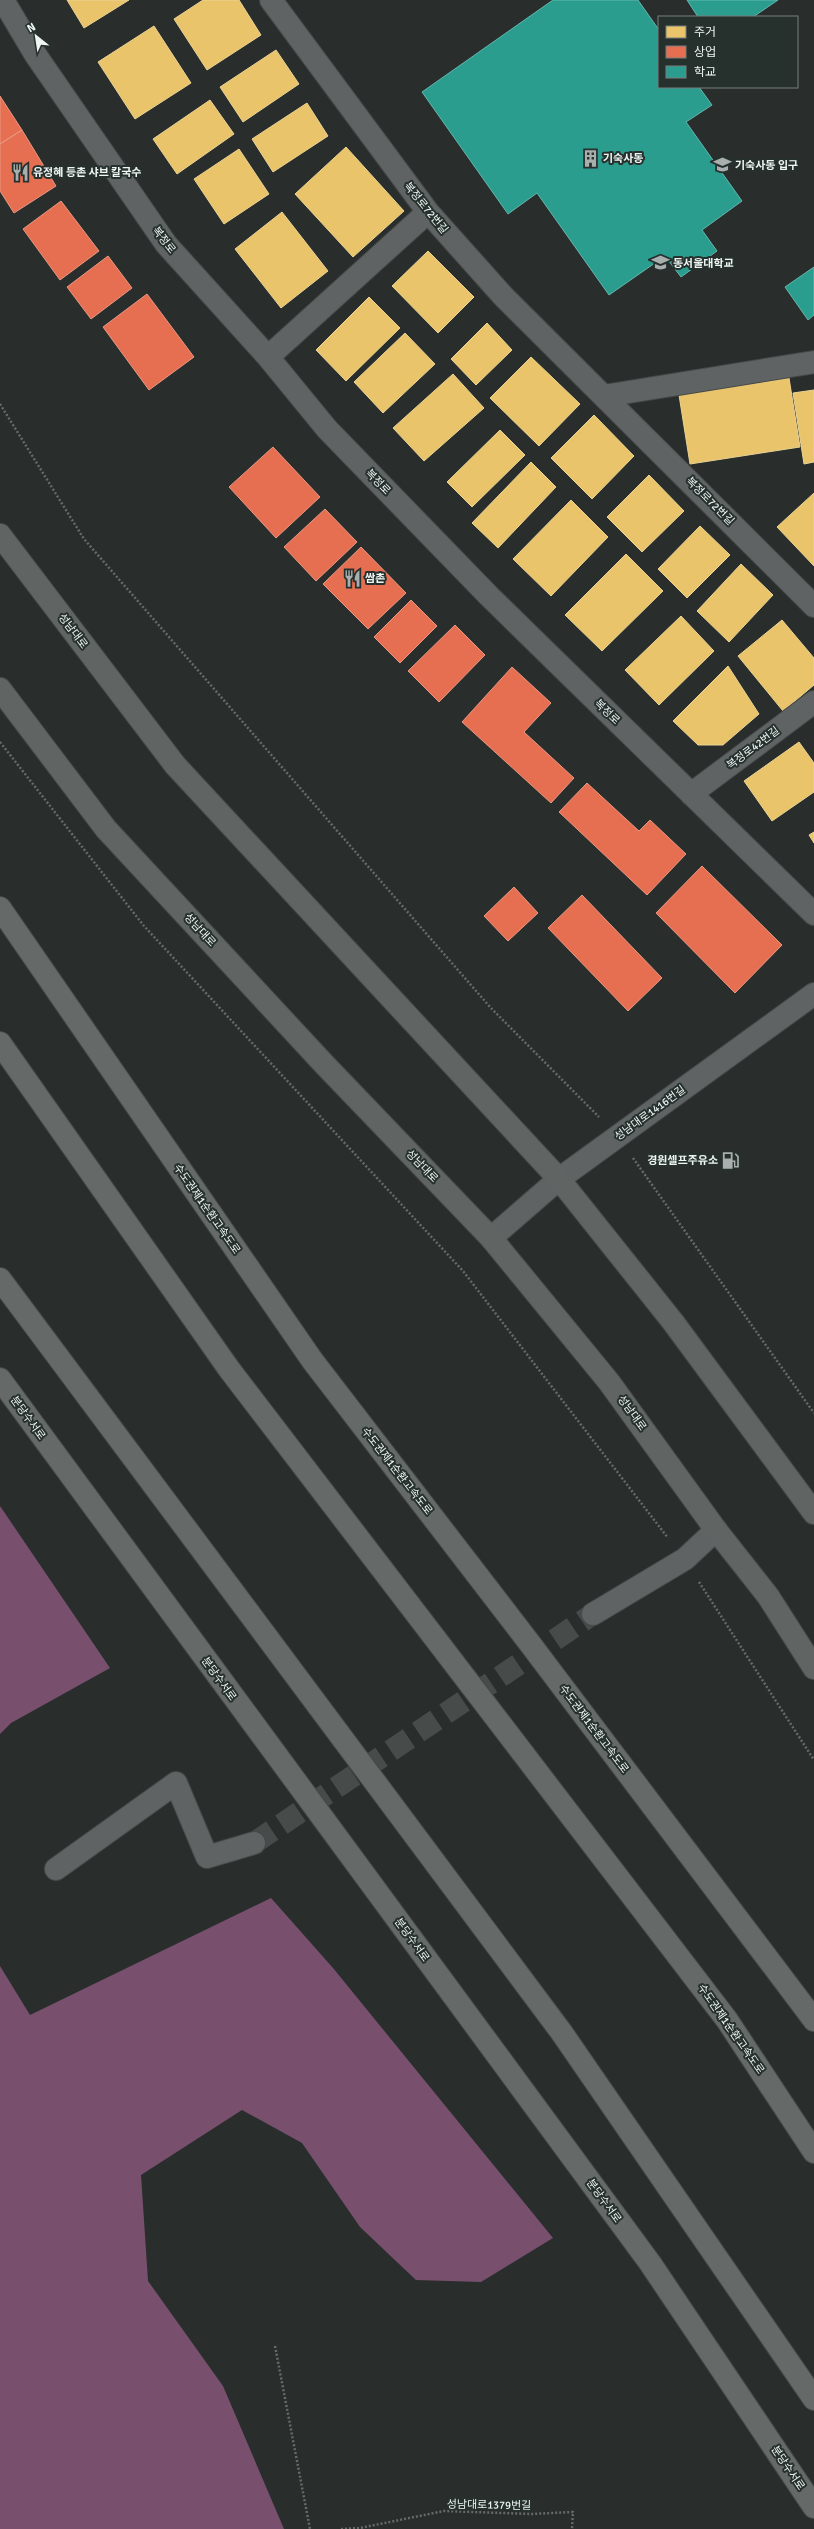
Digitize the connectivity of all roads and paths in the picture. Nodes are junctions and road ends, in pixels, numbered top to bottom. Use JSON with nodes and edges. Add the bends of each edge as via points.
{"nodes":[{"id":1,"x":3,"y":0,"type":"edge"},
{"id":2,"x":271,"y":0,"type":"edge"},
{"id":3,"x":428,"y":212,"type":"junction"},
{"id":4,"x":268,"y":357,"type":"junction"},
{"id":5,"x":814,"y":362,"type":"edge"},
{"id":6,"x":604,"y":396,"type":"junction"},
{"id":7,"x":0,"y":404,"type":"edge"},
{"id":8,"x":0,"y":535,"type":"edge"},
{"id":9,"x":814,"y":606,"type":"edge"},
{"id":10,"x":0,"y":689,"type":"edge"},
{"id":11,"x":814,"y":702,"type":"edge"},
{"id":12,"x":0,"y":742,"type":"edge"},
{"id":13,"x":691,"y":794,"type":"junction"},
{"id":14,"x":0,"y":908,"type":"edge"},
{"id":15,"x":814,"y":914,"type":"edge"},
{"id":16,"x":814,"y":994,"type":"edge"},
{"id":17,"x":0,"y":1043,"type":"edge"},
{"id":18,"x":618,"y":1136,"type":"junction"},
{"id":19,"x":560,"y":1179,"type":"junction"},
{"id":20,"x":491,"y":1238,"type":"junction"},
{"id":21,"x":0,"y":1279,"type":"edge"},
{"id":22,"x":0,"y":1379,"type":"edge"},
{"id":23,"x":814,"y":1413,"type":"edge"},
{"id":24,"x":814,"y":1513,"type":"edge"},
{"id":25,"x":716,"y":1530,"type":"junction"},
{"id":26,"x":685,"y":1560,"type":"junction"},
{"id":27,"x":593,"y":1614,"type":"tunnel mouth"},
{"id":28,"x":814,"y":1668,"type":"edge"},
{"id":29,"x":814,"y":1760,"type":"edge"},
{"id":30,"x":254,"y":1843,"type":"tunnel mouth"},
{"id":31,"x":56,"y":1869,"type":"dead end"},
{"id":32,"x":814,"y":2020,"type":"edge"},
{"id":33,"x":814,"y":2152,"type":"edge"},
{"id":34,"x":275,"y":2346,"type":"dead end"},
{"id":35,"x":814,"y":2399,"type":"edge"},
{"id":36,"x":814,"y":2507,"type":"edge"},
{"id":37,"x":310,"y":2529,"type":"edge"},
{"id":38,"x":341,"y":2529,"type":"edge"},
{"id":39,"x":572,"y":2529,"type":"edge"}],
"edges":[{"from":1,"to":4,"type":"street","name":"복정로","via":[[35,54],[166,244]]},
{"from":2,"to":3,"type":"street","name":"복정로72번길"},
{"from":3,"to":4,"type":"street"},
{"from":3,"to":6,"type":"street","name":"복정로72번길","via":[[503,296]]},
{"from":4,"to":13,"type":"street","name":"복정로","via":[[332,435],[489,596]]},
{"from":5,"to":6,"type":"street"},
{"from":6,"to":9,"type":"street","name":"복정로72번길"},
{"from":7,"to":18,"type":"path","via":[[84,539],[490,1007]]},
{"from":8,"to":19,"type":"main road","name":"성남대로","via":[[175,765]]},
{"from":10,"to":20,"type":"main road","name":"성남대로","via":[[106,829],[324,1064]]},
{"from":11,"to":13,"type":"street","name":"복정로42번길"},
{"from":12,"to":26,"type":"path","via":[[144,926],[463,1271]]},
{"from":13,"to":15,"type":"street","name":"복정로"},
{"from":14,"to":32,"type":"highway","name":"수도권제1순환고속도로","via":[[312,1360]]},
{"from":16,"to":18,"type":"street","name":"성남대로1416번길"},
{"from":17,"to":33,"type":"highway","name":"수도권제1순환고속도로","via":[[229,1369],[727,2020]]},
{"from":18,"to":19,"type":"street","name":"성남대로1416번길"},
{"from":18,"to":23,"type":"path"},
{"from":19,"to":20,"type":"street","name":"성남대로1416번길"},
{"from":19,"to":24,"type":"main road","name":"성남대로","via":[[673,1322]]},
{"from":20,"to":25,"type":"main road","name":"성남대로","via":[[609,1382]]},
{"from":21,"to":35,"type":"highway","via":[[562,2033]]},
{"from":22,"to":36,"type":"highway","name":"분당수서로","via":[[650,2263]]},
{"from":25,"to":26,"type":"street"},
{"from":25,"to":28,"type":"main road","name":"성남대로","via":[[768,1596]]},
{"from":26,"to":27,"type":"street"},
{"from":26,"to":29,"type":"path"},
{"from":30,"to":31,"type":"street","via":[[207,1857],[176,1783]]},
{"from":34,"to":37,"type":"path"},
{"from":38,"to":39,"type":"path","name":"성남대로1379번길","via":[[360,2528],[444,2511],[531,2514],[573,2512]]}]}
